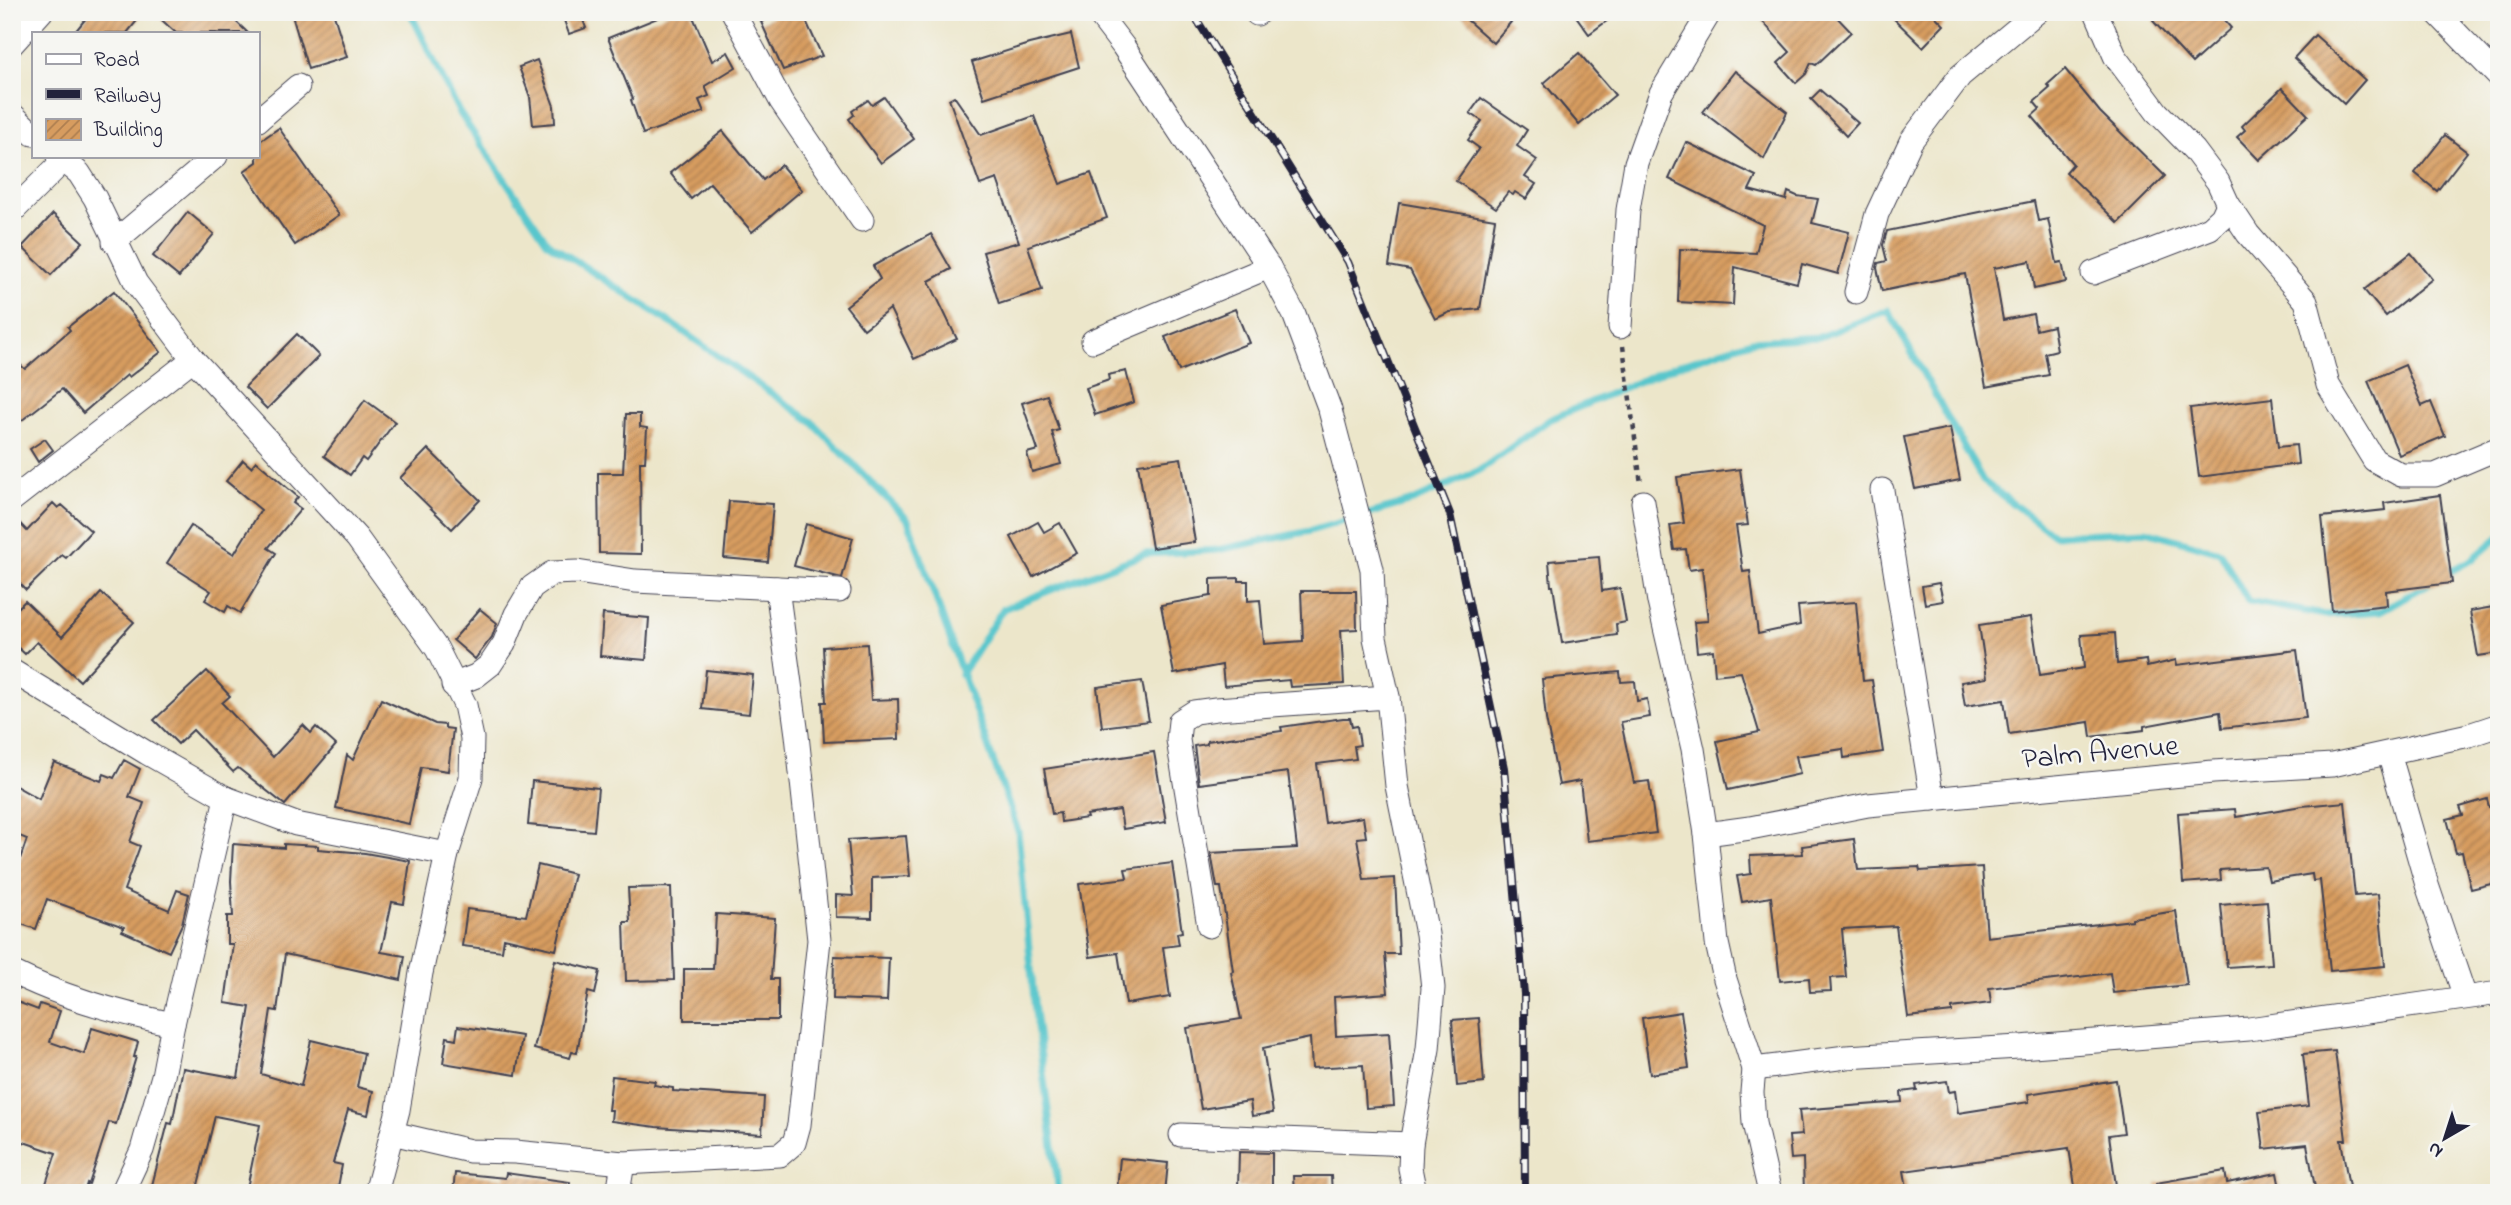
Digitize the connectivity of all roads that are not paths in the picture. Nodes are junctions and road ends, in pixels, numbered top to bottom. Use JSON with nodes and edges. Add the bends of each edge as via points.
{"nodes":[{"id":1,"x":41,"y":12,"type":"edge"},
{"id":2,"x":733,"y":12,"type":"edge"},
{"id":3,"x":1097,"y":12,"type":"edge"},
{"id":4,"x":1710,"y":12,"type":"edge"},
{"id":5,"x":2037,"y":12,"type":"edge"},
{"id":6,"x":2096,"y":12,"type":"edge"},
{"id":7,"x":2436,"y":12,"type":"edge"},
{"id":8,"x":12,"y":44,"type":"edge"},
{"id":9,"x":2499,"y":77,"type":"edge"},
{"id":10,"x":298,"y":86,"type":"dead end"},
{"id":11,"x":12,"y":114,"type":"edge"},
{"id":12,"x":259,"y":119,"type":"edge"},
{"id":13,"x":32,"y":133,"type":"edge"},
{"id":14,"x":61,"y":158,"type":"edge"},
{"id":15,"x":214,"y":158,"type":"edge"},
{"id":16,"x":2228,"y":204,"type":"junction"},
{"id":17,"x":12,"y":212,"type":"edge"},
{"id":18,"x":862,"y":220,"type":"dead end"},
{"id":19,"x":114,"y":242,"type":"junction"},
{"id":20,"x":1269,"y":267,"type":"junction"},
{"id":21,"x":2093,"y":273,"type":"dead end"},
{"id":22,"x":1856,"y":292,"type":"dead end"},
{"id":23,"x":1620,"y":327,"type":"road end"},
{"id":24,"x":1093,"y":341,"type":"dead end"},
{"id":25,"x":193,"y":359,"type":"junction"},
{"id":26,"x":2499,"y":448,"type":"edge"},
{"id":27,"x":1882,"y":490,"type":"dead end"},
{"id":28,"x":12,"y":500,"type":"edge"},
{"id":29,"x":1643,"y":502,"type":"road end"},
{"id":30,"x":777,"y":588,"type":"junction"},
{"id":31,"x":838,"y":591,"type":"dead end"},
{"id":32,"x":12,"y":671,"type":"edge"},
{"id":33,"x":453,"y":685,"type":"junction"},
{"id":34,"x":1388,"y":697,"type":"junction"},
{"id":35,"x":2499,"y":725,"type":"edge"},
{"id":36,"x":2389,"y":753,"type":"junction"},
{"id":37,"x":226,"y":798,"type":"junction"},
{"id":38,"x":1932,"y":799,"type":"junction"},
{"id":39,"x":1706,"y":834,"type":"junction"},
{"id":40,"x":447,"y":854,"type":"junction"},
{"id":41,"x":1209,"y":926,"type":"dead end"},
{"id":42,"x":12,"y":972,"type":"edge"},
{"id":43,"x":2499,"y":993,"type":"edge"},
{"id":44,"x":2465,"y":998,"type":"junction"},
{"id":45,"x":173,"y":1024,"type":"junction"},
{"id":46,"x":1754,"y":1069,"type":"junction"},
{"id":47,"x":392,"y":1133,"type":"junction"},
{"id":48,"x":1181,"y":1135,"type":"dead end"},
{"id":49,"x":1411,"y":1144,"type":"junction"},
{"id":50,"x":623,"y":1163,"type":"junction"},
{"id":51,"x":122,"y":1193,"type":"edge"},
{"id":52,"x":376,"y":1193,"type":"edge"},
{"id":53,"x":618,"y":1193,"type":"edge"},
{"id":54,"x":1415,"y":1193,"type":"edge"},
{"id":55,"x":1770,"y":1193,"type":"edge"}],
"edges":[{"from":1,"to":8,"type":"street"},
{"from":2,"to":18,"type":"street","via":[[781,101]]},
{"from":3,"to":20,"type":"street"},
{"from":4,"to":23,"type":"street","via":[[1661,93],[1636,163]]},
{"from":5,"to":22,"type":"street","via":[[1961,76],[1911,141],[1877,214]]},
{"from":6,"to":16,"type":"street","via":[[2115,56],[2157,112],[2194,150]]},
{"from":7,"to":9,"type":"street"},
{"from":10,"to":12,"type":"street"},
{"from":11,"to":13,"type":"street"},
{"from":14,"to":17,"type":"street"},
{"from":14,"to":19,"type":"street","via":[[79,173],[95,198]]},
{"from":15,"to":19,"type":"street"},
{"from":16,"to":21,"type":"street","via":[[2210,228]]},
{"from":16,"to":26,"type":"street","via":[[2306,301],[2328,385],[2374,460],[2401,475],[2435,475]]},
{"from":19,"to":25,"type":"street","via":[[136,283]]},
{"from":20,"to":24,"type":"street"},
{"from":20,"to":34,"type":"street","via":[[1294,314],[1330,410],[1372,569],[1375,638]]},
{"from":25,"to":28,"type":"street"},
{"from":25,"to":33,"type":"street","via":[[357,538],[437,649]]},
{"from":27,"to":38,"type":"street"},
{"from":29,"to":39,"type":"street"},
{"from":30,"to":31,"type":"street"},
{"from":30,"to":33,"type":"street","via":[[552,573],[532,587],[490,665]]},
{"from":30,"to":50,"type":"street","via":[[819,940],[799,1125],[794,1143],[780,1155]]},
{"from":32,"to":37,"type":"street"},
{"from":33,"to":40,"type":"street","via":[[465,705],[472,738],[471,778]]},
{"from":34,"to":41,"type":"street","via":[[1216,709],[1194,712],[1181,721],[1178,740]]},
{"from":34,"to":49,"type":"street","via":[[1397,786],[1427,934],[1433,988],[1428,1049]]},
{"from":35,"to":36,"type":"street","name":"Palm Avenue"},
{"from":36,"to":38,"type":"street","name":"Palm Avenue","via":[[2332,765]]},
{"from":36,"to":44,"type":"street"},
{"from":37,"to":40,"type":"street","via":[[296,824]]},
{"from":37,"to":45,"type":"street"},
{"from":38,"to":39,"type":"street","name":"Palm Avenue","via":[[1868,805]]},
{"from":39,"to":46,"type":"street","via":[[1717,943]]},
{"from":40,"to":47,"type":"street"},
{"from":42,"to":45,"type":"street","via":[[122,1013]]},
{"from":43,"to":44,"type":"street"},
{"from":44,"to":46,"type":"street","via":[[2249,1029],[1846,1057]]},
{"from":45,"to":51,"type":"street","via":[[142,1150]]},
{"from":46,"to":55,"type":"street","via":[[1755,1123]]},
{"from":47,"to":50,"type":"street","via":[[470,1151]]},
{"from":47,"to":52,"type":"street"},
{"from":48,"to":49,"type":"street"},
{"from":49,"to":54,"type":"street"},
{"from":50,"to":53,"type":"street"}]}
